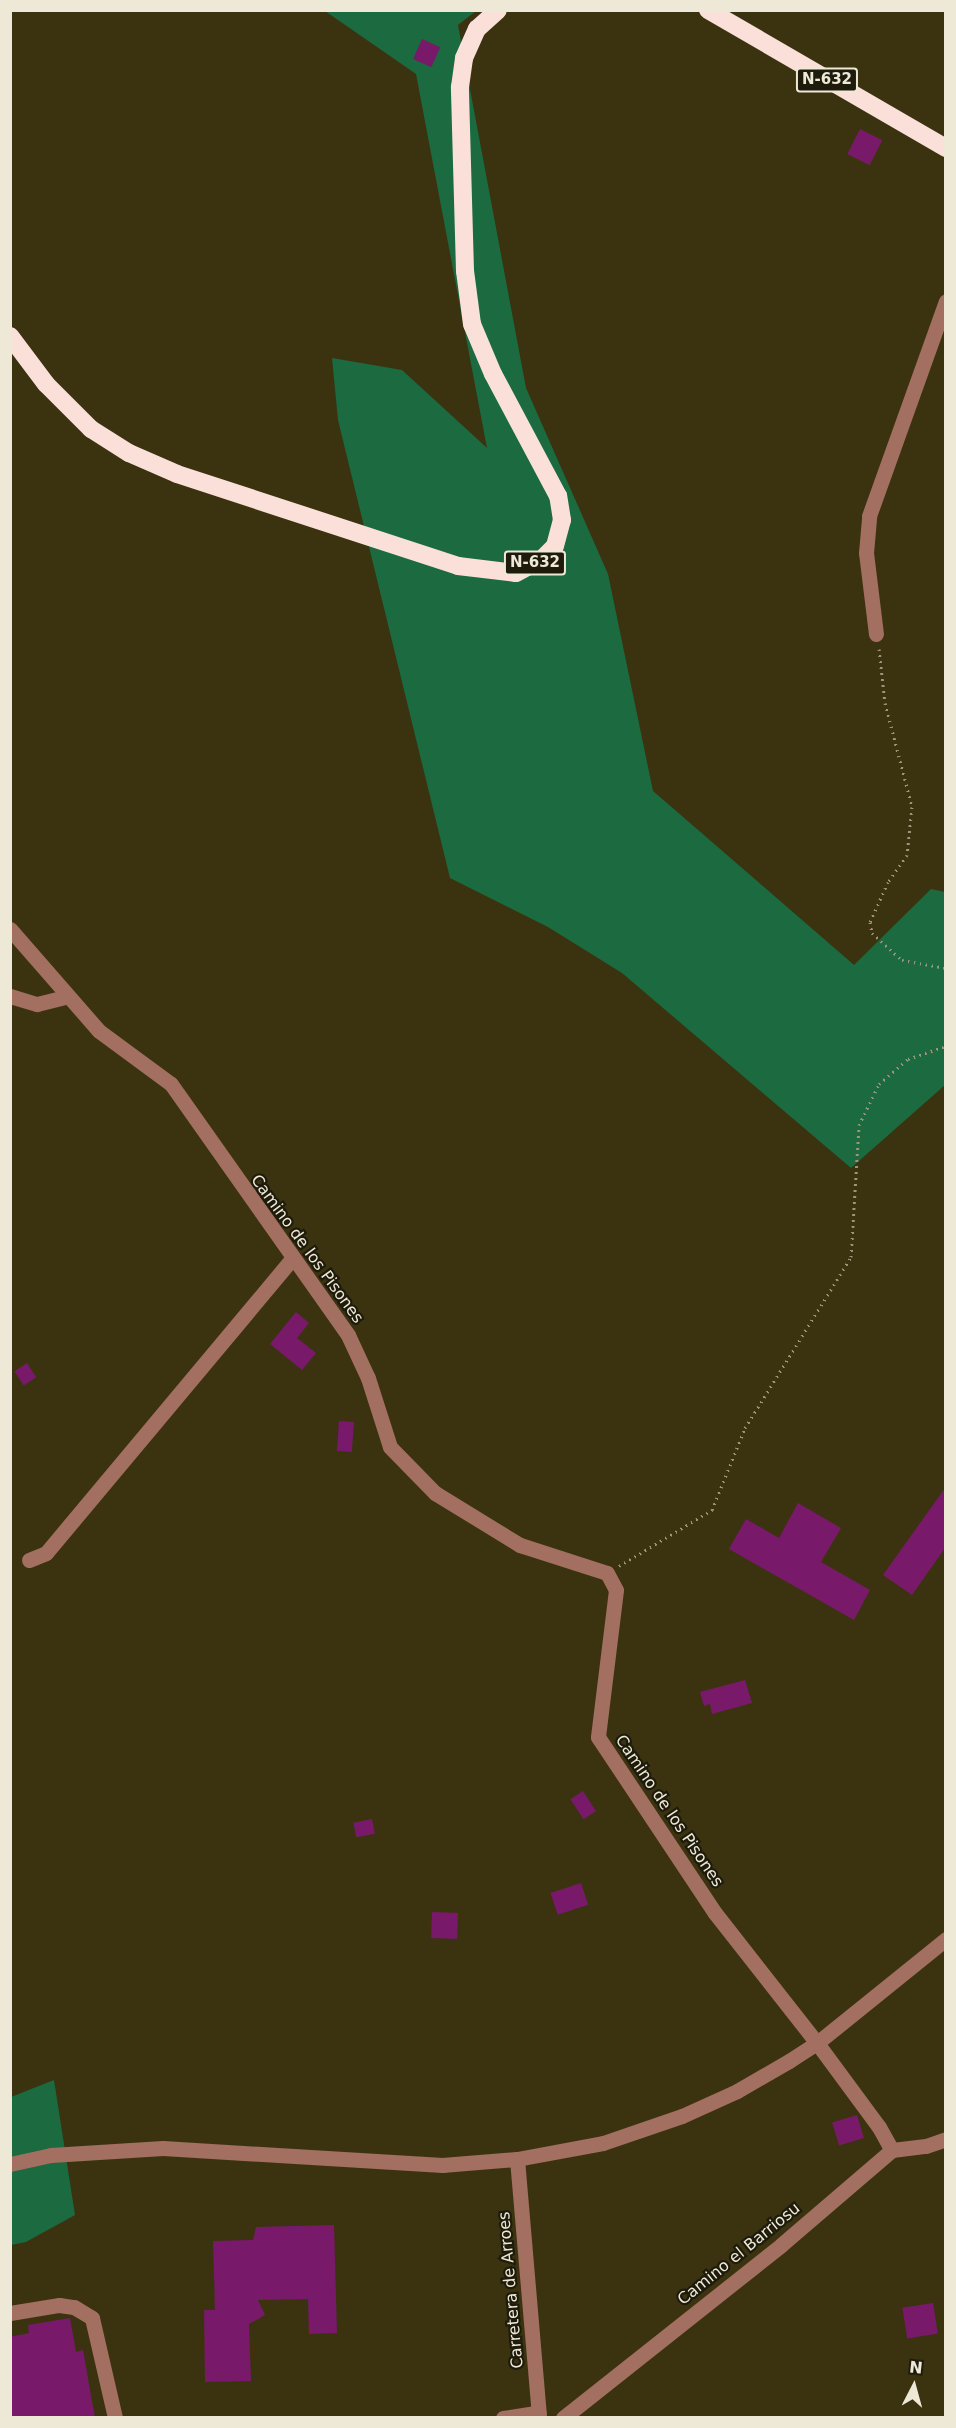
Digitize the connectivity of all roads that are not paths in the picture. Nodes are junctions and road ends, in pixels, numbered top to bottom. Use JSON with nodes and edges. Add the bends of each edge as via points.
{"nodes":[{"id":1,"x":498,"y":10,"type":"edge"},
{"id":2,"x":708,"y":10,"type":"edge"},
{"id":3,"x":945,"y":148,"type":"edge"},
{"id":4,"x":945,"y":301,"type":"edge"},
{"id":5,"x":10,"y":336,"type":"edge"},
{"id":6,"x":876,"y":634,"type":"road end"},
{"id":7,"x":10,"y":929,"type":"edge"},
{"id":8,"x":10,"y":996,"type":"edge"},
{"id":9,"x":68,"y":996,"type":"junction"},
{"id":10,"x":293,"y":1258,"type":"junction"},
{"id":11,"x":29,"y":1560,"type":"dead end"},
{"id":12,"x":945,"y":1939,"type":"edge"},
{"id":13,"x":818,"y":2043,"type":"junction"},
{"id":14,"x":945,"y":2139,"type":"edge"},
{"id":15,"x":892,"y":2150,"type":"junction"},
{"id":16,"x":517,"y":2160,"type":"junction"},
{"id":17,"x":10,"y":2164,"type":"edge"},
{"id":18,"x":10,"y":2313,"type":"edge"},
{"id":19,"x":539,"y":2415,"type":"edge"},
{"id":20,"x":115,"y":2418,"type":"edge"},
{"id":21,"x":503,"y":2418,"type":"edge"},
{"id":22,"x":563,"y":2418,"type":"edge"}],
"edges":[{"from":1,"to":5,"type":"highway","number":"N-632","via":[[477,29],[464,58],[460,87],[465,271],[472,324],[493,374],[558,496],[562,520],[555,546],[542,559],[516,573],[458,566],[177,474],[129,453],[91,429],[46,384]]},
{"from":2,"to":3,"type":"highway","number":"N-632"},
{"from":4,"to":6,"type":"street","via":[[869,516],[866,553]]},
{"from":7,"to":9,"type":"street","name":"Camino de los Pisones"},
{"from":8,"to":9,"type":"street","via":[[37,1004]]},
{"from":9,"to":10,"type":"street","name":"Camino de los Pisones","via":[[99,1031],[171,1084]]},
{"from":10,"to":11,"type":"street","via":[[46,1553]]},
{"from":10,"to":13,"type":"street","name":"Camino de los Pisones","via":[[348,1335],[369,1378],[390,1447],[435,1493],[520,1545],[607,1573],[616,1590],[598,1737],[715,1913]]},
{"from":12,"to":13,"type":"street"},
{"from":13,"to":15,"type":"street","name":"Camino de los Pisones"},
{"from":13,"to":16,"type":"street","via":[[737,2091],[682,2116],[603,2143]]},
{"from":14,"to":15,"type":"street"},
{"from":15,"to":22,"type":"street","name":"Camino el Barriosu","via":[[781,2245]]},
{"from":16,"to":17,"type":"street","via":[[442,2165],[163,2148],[51,2155]]},
{"from":16,"to":19,"type":"street","name":"Carretera de Arroes"},
{"from":18,"to":20,"type":"street","via":[[59,2305],[74,2307],[92,2318]]},
{"from":19,"to":21,"type":"street"}]}
